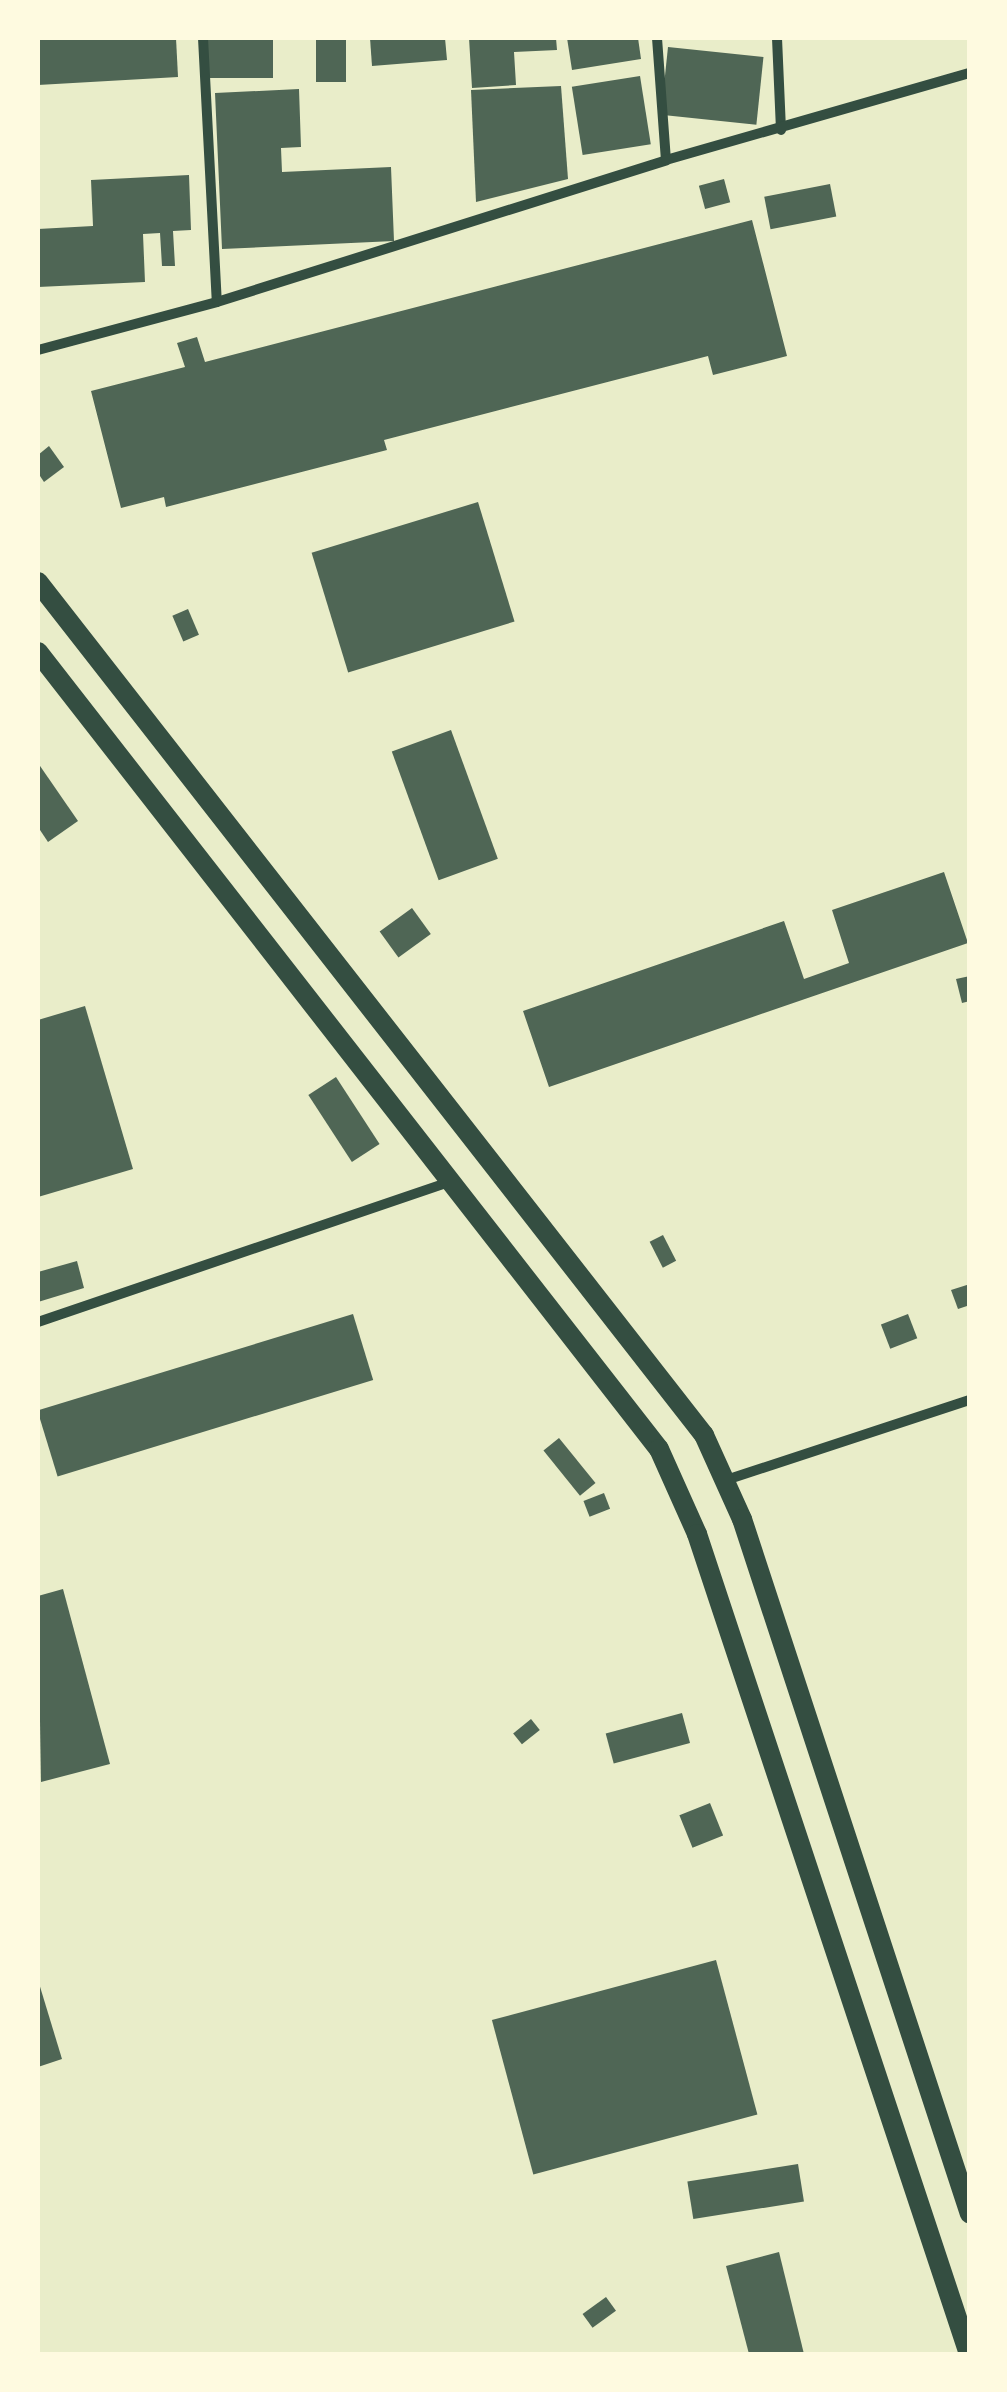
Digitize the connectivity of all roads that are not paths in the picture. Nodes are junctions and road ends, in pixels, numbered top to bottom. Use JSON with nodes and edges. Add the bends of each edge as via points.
{"nodes":[{"id":1,"x":204,"y":38,"type":"edge"},
{"id":2,"x":657,"y":38,"type":"edge"},
{"id":3,"x":777,"y":38,"type":"edge"},
{"id":4,"x":970,"y":73,"type":"edge"},
{"id":5,"x":781,"y":130,"type":"junction"},
{"id":6,"x":666,"y":160,"type":"junction"},
{"id":7,"x":216,"y":302,"type":"junction"},
{"id":8,"x":38,"y":350,"type":"edge"},
{"id":9,"x":38,"y":582,"type":"edge"},
{"id":10,"x":38,"y":652,"type":"edge"},
{"id":11,"x":450,"y":1182,"type":"junction"},
{"id":12,"x":38,"y":1322,"type":"edge"},
{"id":13,"x":970,"y":1400,"type":"edge"},
{"id":14,"x":726,"y":1480,"type":"junction"},
{"id":15,"x":970,"y":2214,"type":"edge"},
{"id":16,"x":969,"y":2354,"type":"edge"}],
"edges":[{"from":1,"to":7,"type":"street"},
{"from":2,"to":6,"type":"street"},
{"from":3,"to":5,"type":"street"},
{"from":4,"to":5,"type":"street"},
{"from":5,"to":6,"type":"street"},
{"from":6,"to":7,"type":"street"},
{"from":7,"to":8,"type":"street"},
{"from":9,"to":14,"type":"main road","via":[[678,1397]]},
{"from":10,"to":11,"type":"main road"},
{"from":11,"to":12,"type":"street"},
{"from":11,"to":16,"type":"main road","via":[[634,1412],[682,1495]]},
{"from":13,"to":14,"type":"street"},
{"from":14,"to":15,"type":"main road"}]}
